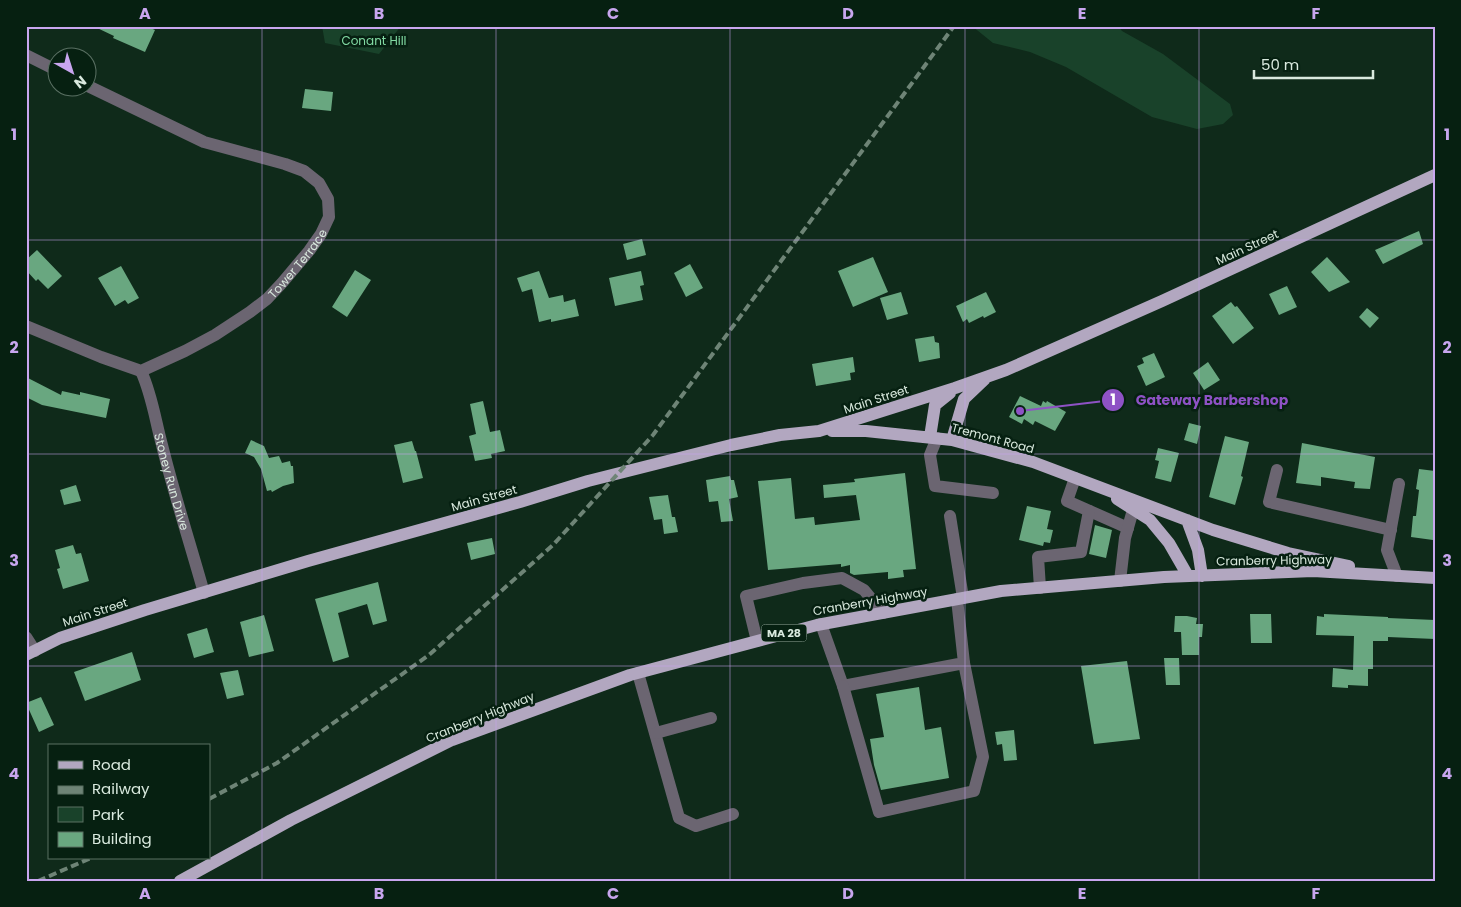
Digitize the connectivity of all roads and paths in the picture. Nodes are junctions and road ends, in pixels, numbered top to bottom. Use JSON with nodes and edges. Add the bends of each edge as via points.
{"nodes":[{"id":1,"x":26,"y":55,"type":"edge"},
{"id":2,"x":48,"y":66,"type":"edge"},
{"id":3,"x":98,"y":91,"type":"edge"},
{"id":4,"x":1435,"y":175,"type":"edge"},
{"id":5,"x":26,"y":326,"type":"edge"},
{"id":6,"x":141,"y":371,"type":"junction"},
{"id":7,"x":987,"y":377,"type":"junction"},
{"id":8,"x":956,"y":388,"type":"junction"},
{"id":9,"x":819,"y":431,"type":"junction"},
{"id":10,"x":934,"y":438,"type":"junction"},
{"id":11,"x":952,"y":440,"type":"junction"},
{"id":12,"x":1277,"y":470,"type":"dead end"},
{"id":13,"x":1075,"y":478,"type":"junction"},
{"id":14,"x":1399,"y":484,"type":"dead end"},
{"id":15,"x":1096,"y":486,"type":"junction"},
{"id":16,"x":993,"y":493,"type":"dead end"},
{"id":17,"x":1134,"y":510,"type":"junction"},
{"id":18,"x":1089,"y":511,"type":"junction"},
{"id":19,"x":950,"y":516,"type":"dead end"},
{"id":20,"x":1187,"y":520,"type":"junction"},
{"id":21,"x":1128,"y":528,"type":"junction"},
{"id":22,"x":1391,"y":530,"type":"junction"},
{"id":23,"x":1188,"y":576,"type":"junction"},
{"id":24,"x":1202,"y":576,"type":"junction"},
{"id":25,"x":1394,"y":576,"type":"junction"},
{"id":26,"x":1435,"y":578,"type":"edge"},
{"id":27,"x":1120,"y":581,"type":"junction"},
{"id":28,"x":1040,"y":588,"type":"junction"},
{"id":29,"x":204,"y":593,"type":"junction"},
{"id":30,"x":960,"y":599,"type":"junction"},
{"id":31,"x":883,"y":613,"type":"junction"},
{"id":32,"x":821,"y":624,"type":"junction"},
{"id":33,"x":26,"y":637,"type":"edge"},
{"id":34,"x":757,"y":641,"type":"junction"},
{"id":35,"x":31,"y":653,"type":"edge"},
{"id":36,"x":964,"y":663,"type":"junction"},
{"id":37,"x":638,"y":672,"type":"junction"},
{"id":38,"x":843,"y":686,"type":"junction"},
{"id":39,"x":711,"y":718,"type":"dead end"},
{"id":40,"x":656,"y":733,"type":"junction"},
{"id":41,"x":733,"y":814,"type":"dead end"},
{"id":42,"x":180,"y":881,"type":"edge"}],
"edges":[{"from":1,"to":2,"type":"street"},
{"from":3,"to":6,"type":"street","name":"Tower Terrace","via":[[204,142],[304,171],[319,183],[328,199],[329,218],[321,234],[267,299],[215,335]]},
{"from":4,"to":7,"type":"main road","name":"Main Street","via":[[1162,301]]},
{"from":5,"to":6,"type":"street"},
{"from":6,"to":29,"type":"street","name":"Stoney Run Drive","via":[[154,405]]},
{"from":7,"to":8,"type":"main road","name":"Main Street"},
{"from":7,"to":11,"type":"main road","name":"Main Street","via":[[964,399]]},
{"from":8,"to":9,"type":"main road","name":"Main Street"},
{"from":8,"to":10,"type":"main road","name":"Main Street","via":[[935,405]]},
{"from":9,"to":10,"type":"main road","name":"Tremont Road","via":[[866,431]]},
{"from":9,"to":29,"type":"main road","name":"Main Street","via":[[731,445],[597,479]]},
{"from":10,"to":11,"type":"main road","name":"Tremont Road"},
{"from":10,"to":16,"type":"street","via":[[930,455],[935,486]]},
{"from":11,"to":13,"type":"main road","name":"Tremont Road","via":[[1033,462]]},
{"from":12,"to":22,"type":"street","via":[[1269,502]]},
{"from":13,"to":15,"type":"main road","name":"Tremont Road"},
{"from":13,"to":18,"type":"street","via":[[1066,502]]},
{"from":14,"to":22,"type":"street"},
{"from":15,"to":17,"type":"main road","name":"Tremont Road"},
{"from":15,"to":20,"type":"main road","name":"Tremont Road"},
{"from":17,"to":21,"type":"street"},
{"from":17,"to":23,"type":"main road","name":"Tremont Road","via":[[1150,520],[1170,543]]},
{"from":18,"to":21,"type":"street"},
{"from":18,"to":28,"type":"street","via":[[1081,552],[1038,557]]},
{"from":19,"to":30,"type":"street"},
{"from":20,"to":24,"type":"main road","via":[[1198,550]]},
{"from":20,"to":25,"type":"main road","name":"Tremont Road","via":[[1288,553]]},
{"from":21,"to":27,"type":"street"},
{"from":22,"to":25,"type":"street","via":[[1387,550]]},
{"from":23,"to":24,"type":"main road","name":"Cranberry Highway","number":"MA 28"},
{"from":23,"to":27,"type":"main road","name":"Cranberry Highway","number":"MA 28"},
{"from":24,"to":25,"type":"main road","name":"Cranberry Highway","number":"MA 28","via":[[1313,570]]},
{"from":25,"to":26,"type":"main road","name":"Cranberry Highway","number":"MA 28"},
{"from":27,"to":28,"type":"main road","name":"Cranberry Highway","number":"MA 28"},
{"from":28,"to":30,"type":"main road","name":"Cranberry Highway","number":"MA 28"},
{"from":29,"to":35,"type":"main road","name":"Main Street","via":[[60,638]]},
{"from":30,"to":31,"type":"main road","name":"Cranberry Highway","number":"MA 28"},
{"from":30,"to":36,"type":"street"},
{"from":31,"to":32,"type":"main road","name":"Cranberry Highway","number":"MA 28"},
{"from":31,"to":34,"type":"street","via":[[864,590],[842,578],[803,583],[746,596]]},
{"from":32,"to":34,"type":"main road","name":"Cranberry Highway","number":"MA 28"},
{"from":32,"to":38,"type":"street"},
{"from":33,"to":35,"type":"street"},
{"from":34,"to":37,"type":"main road","name":"Cranberry Highway","number":"MA 28"},
{"from":36,"to":38,"type":"street"},
{"from":36,"to":38,"type":"street","via":[[983,757],[974,791],[879,812]]},
{"from":37,"to":40,"type":"street"},
{"from":37,"to":42,"type":"main road","name":"Cranberry Highway","number":"MA 28","via":[[452,740],[283,824]]},
{"from":39,"to":40,"type":"street"},
{"from":40,"to":41,"type":"street","via":[[679,818],[696,826]]}]}
